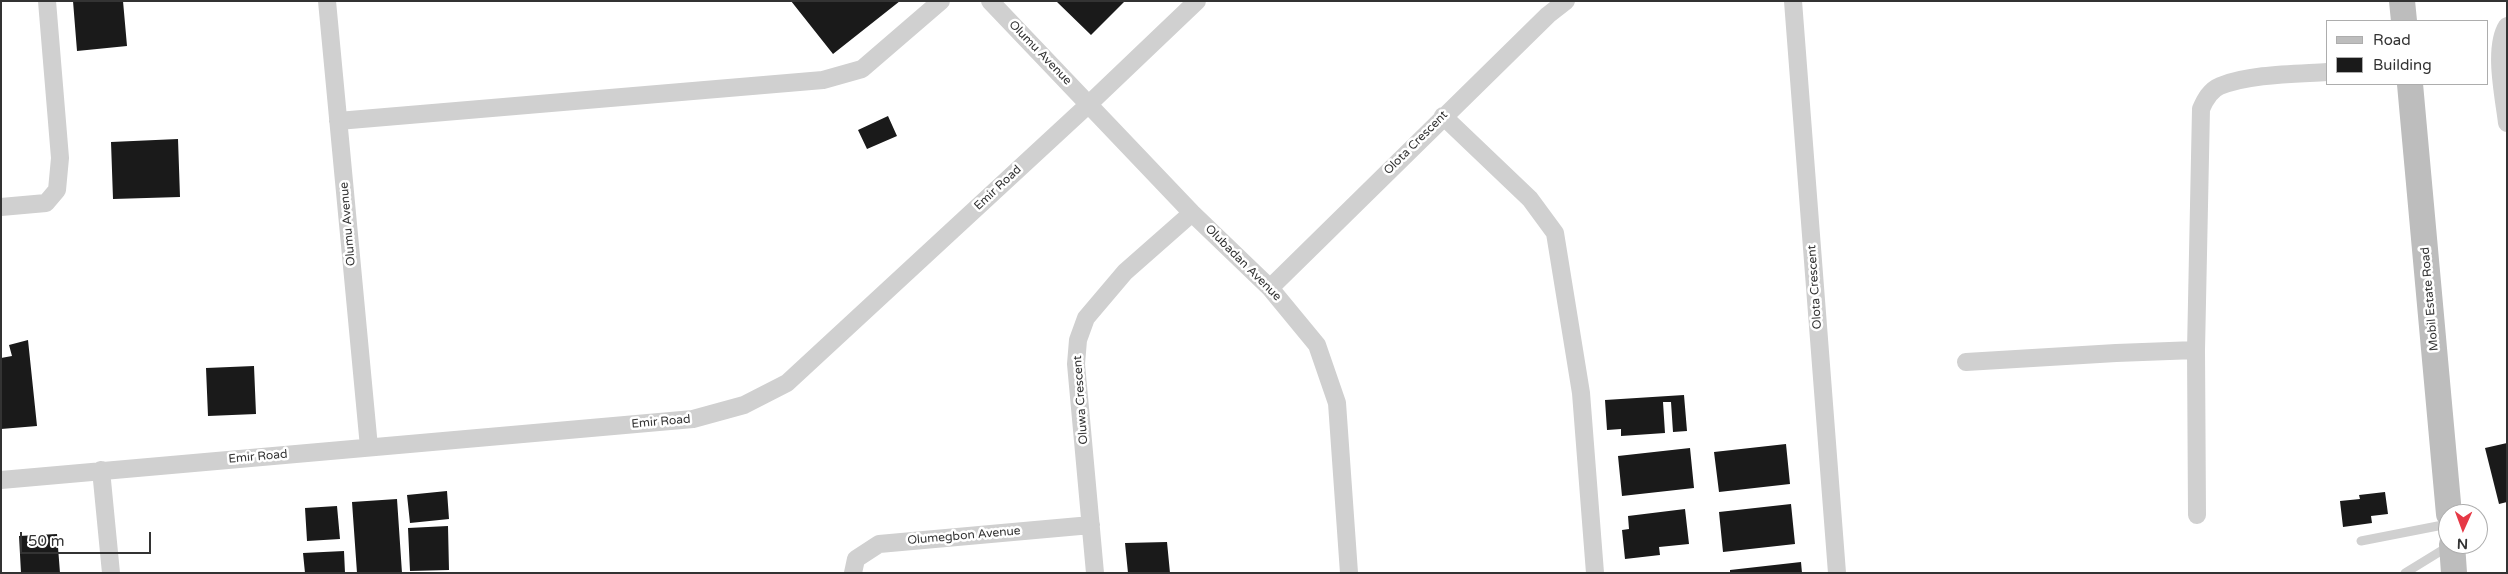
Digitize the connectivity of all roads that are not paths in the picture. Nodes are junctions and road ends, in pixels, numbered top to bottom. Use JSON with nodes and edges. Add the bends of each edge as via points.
{"nodes":[{"id":1,"x":47,"y":1,"type":"edge"},
{"id":2,"x":326,"y":1,"type":"edge"},
{"id":3,"x":941,"y":1,"type":"edge"},
{"id":4,"x":990,"y":1,"type":"edge"},
{"id":5,"x":1197,"y":1,"type":"edge"},
{"id":6,"x":1566,"y":1,"type":"edge"},
{"id":7,"x":1793,"y":1,"type":"edge"},
{"id":8,"x":2402,"y":1,"type":"edge"},
{"id":9,"x":2404,"y":20,"type":"edge"},
{"id":10,"x":2507,"y":26,"type":"edge"},
{"id":11,"x":2326,"y":72,"type":"edge"},
{"id":12,"x":2410,"y":85,"type":"edge"},
{"id":13,"x":1089,"y":104,"type":"junction"},
{"id":14,"x":1443,"y":116,"type":"junction"},
{"id":15,"x":338,"y":121,"type":"junction"},
{"id":16,"x":2507,"y":124,"type":"edge"},
{"id":17,"x":1,"y":206,"type":"edge"},
{"id":18,"x":1192,"y":212,"type":"junction"},
{"id":19,"x":1270,"y":288,"type":"junction"},
{"id":20,"x":2196,"y":350,"type":"junction"},
{"id":21,"x":1966,"y":362,"type":"dead end"},
{"id":22,"x":368,"y":447,"type":"junction"},
{"id":23,"x":101,"y":470,"type":"junction"},
{"id":24,"x":1,"y":480,"type":"edge"},
{"id":25,"x":2448,"y":504,"type":"edge"},
{"id":26,"x":2197,"y":515,"type":"dead end"},
{"id":27,"x":1091,"y":525,"type":"junction"},
{"id":28,"x":2438,"y":538,"type":"edge"},
{"id":29,"x":2361,"y":541,"type":"dead end"},
{"id":30,"x":2438,"y":547,"type":"edge"},
{"id":31,"x":2452,"y":554,"type":"edge"},
{"id":32,"x":111,"y":573,"type":"edge"},
{"id":33,"x":853,"y":573,"type":"edge"},
{"id":34,"x":1095,"y":573,"type":"edge"},
{"id":35,"x":1348,"y":573,"type":"edge"},
{"id":36,"x":1595,"y":573,"type":"edge"},
{"id":37,"x":1837,"y":573,"type":"edge"},
{"id":38,"x":2405,"y":573,"type":"edge"},
{"id":39,"x":2454,"y":573,"type":"edge"}],
"edges":[{"from":1,"to":17,"type":"street","via":[[60,158],[57,190],[46,203]]},
{"from":2,"to":15,"type":"street","name":"Olumu Avenue"},
{"from":3,"to":15,"type":"street","via":[[862,69],[823,80]]},
{"from":4,"to":13,"type":"street","name":"Olumu Avenue"},
{"from":5,"to":13,"type":"street","name":"Emir Road"},
{"from":6,"to":14,"type":"street","name":"Olota Crescent"},
{"from":7,"to":37,"type":"street","name":"Olota Crescent"},
{"from":8,"to":9,"type":"main road"},
{"from":10,"to":16,"type":"street","via":[[2501,35],[2500,58]]},
{"from":11,"to":20,"type":"street","via":[[2266,76],[2219,86],[2206,97],[2200,109]]},
{"from":12,"to":25,"type":"main road","name":"Mobil Estate Road"},
{"from":13,"to":18,"type":"street","name":"Olubadan Avenue"},
{"from":13,"to":22,"type":"street","name":"Emir Road","via":[[787,382],[744,405],[693,419]]},
{"from":14,"to":19,"type":"street","name":"Olota Crescent"},
{"from":14,"to":36,"type":"street","via":[[1530,199],[1555,233],[1581,393]]},
{"from":15,"to":22,"type":"street","name":"Olumu Avenue"},
{"from":18,"to":19,"type":"street","name":"Olubadan Avenue"},
{"from":18,"to":27,"type":"street","name":"Oluwa Crescent","via":[[1126,272],[1086,318],[1078,340],[1076,364]]},
{"from":19,"to":35,"type":"street","name":"Olubadan Avenue","via":[[1317,345],[1337,403]]},
{"from":20,"to":21,"type":"street"},
{"from":20,"to":26,"type":"street"},
{"from":22,"to":23,"type":"street","name":"Emir Road"},
{"from":23,"to":24,"type":"street","name":"Emir Road"},
{"from":23,"to":32,"type":"street"},
{"from":27,"to":33,"type":"street","name":"Olumegbon Avenue","via":[[880,544],[856,559]]},
{"from":27,"to":34,"type":"street","name":"Oluwa Crescent"},
{"from":28,"to":29,"type":"lane"},
{"from":30,"to":38,"type":"lane"},
{"from":31,"to":39,"type":"main road"}]}
